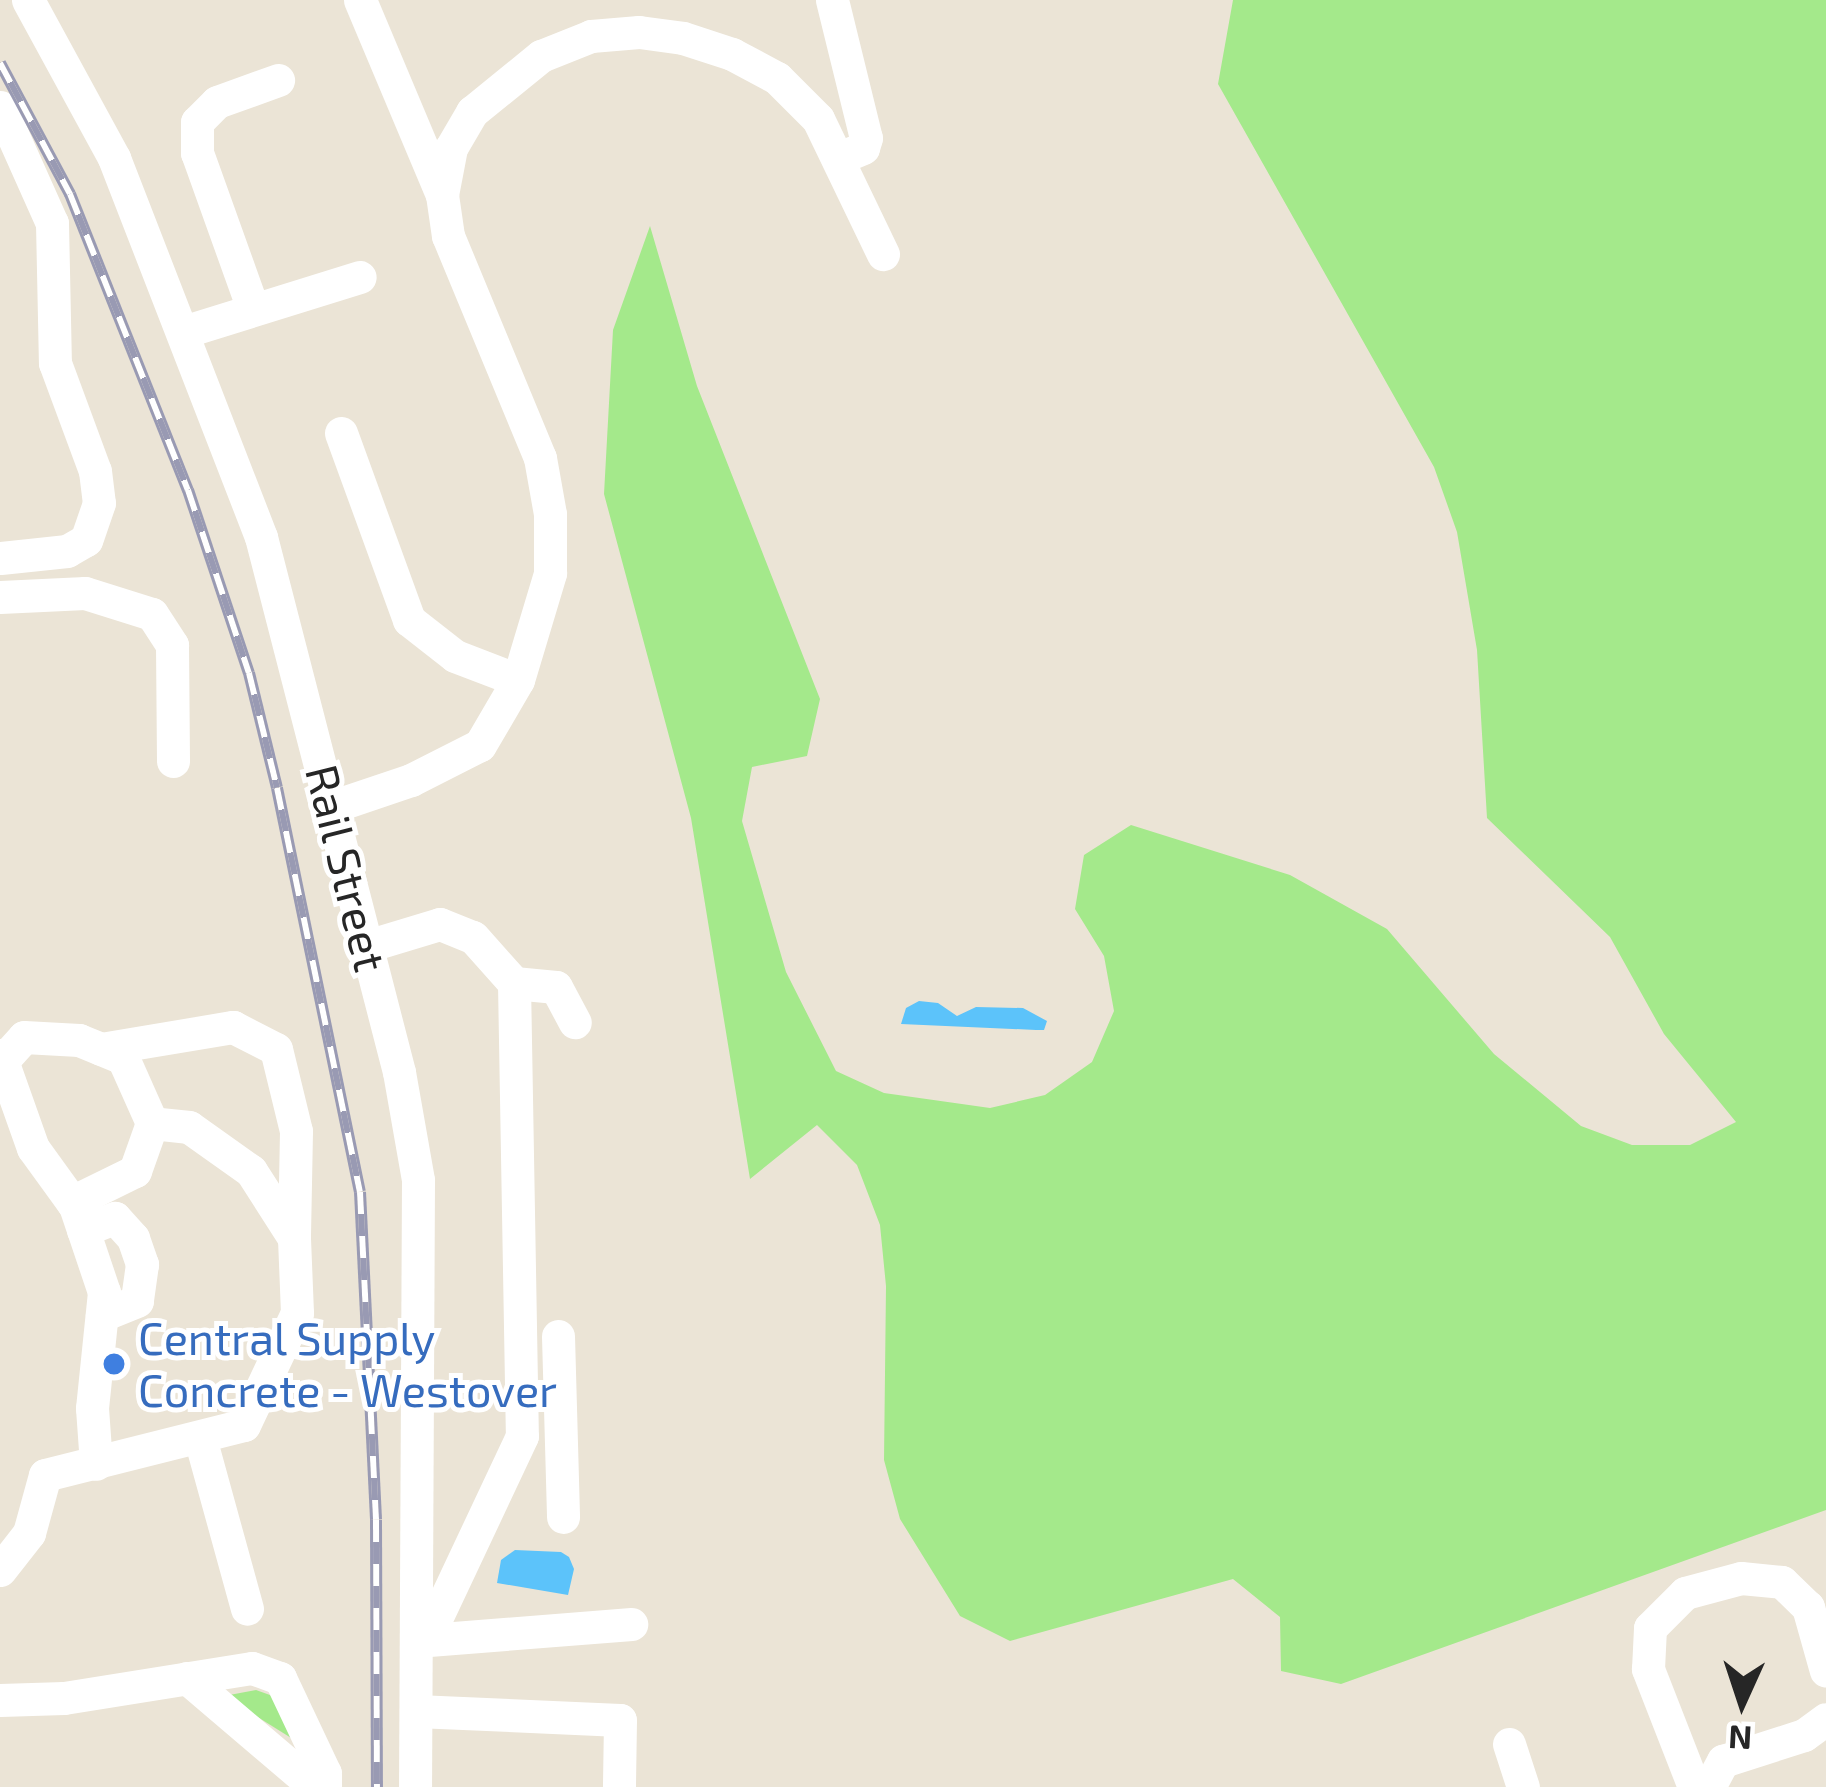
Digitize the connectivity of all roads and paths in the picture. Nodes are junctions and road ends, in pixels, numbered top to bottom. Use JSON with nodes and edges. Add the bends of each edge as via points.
{"nodes":[{"id":1,"x":28,"y":0,"type":"edge"},
{"id":2,"x":360,"y":0,"type":"edge"},
{"id":3,"x":832,"y":0,"type":"edge"},
{"id":4,"x":278,"y":80,"type":"dead end"},
{"id":5,"x":0,"y":107,"type":"edge"},
{"id":6,"x":839,"y":158,"type":"junction"},
{"id":7,"x":442,"y":195,"type":"junction"},
{"id":8,"x":883,"y":254,"type":"dead end"},
{"id":9,"x":360,"y":277,"type":"dead end"},
{"id":10,"x":254,"y":309,"type":"junction"},
{"id":11,"x":183,"y":332,"type":"junction"},
{"id":12,"x":341,"y":433,"type":"dead end"},
{"id":13,"x":0,"y":558,"type":"edge"},
{"id":14,"x":0,"y":597,"type":"edge"},
{"id":15,"x":518,"y":680,"type":"junction"},
{"id":16,"x":173,"y":761,"type":"dead end"},
{"id":17,"x":332,"y":807,"type":"junction"},
{"id":18,"x":367,"y":946,"type":"junction"},
{"id":19,"x":514,"y":983,"type":"junction"},
{"id":20,"x":575,"y":1022,"type":"dead end"},
{"id":21,"x":101,"y":1049,"type":"junction"},
{"id":22,"x":3,"y":1057,"type":"edge"},
{"id":23,"x":152,"y":1123,"type":"junction"},
{"id":24,"x":77,"y":1216,"type":"junction"},
{"id":25,"x":294,"y":1238,"type":"junction"},
{"id":26,"x":558,"y":1336,"type":"dead end"},
{"id":27,"x":522,"y":1412,"type":"junction"},
{"id":28,"x":560,"y":1412,"type":"junction"},
{"id":29,"x":200,"y":1438,"type":"junction"},
{"id":30,"x":96,"y":1464,"type":"junction"},
{"id":31,"x":563,"y":1517,"type":"dead end"},
{"id":32,"x":0,"y":1570,"type":"edge"},
{"id":33,"x":247,"y":1609,"type":"dead end"},
{"id":34,"x":631,"y":1624,"type":"dead end"},
{"id":35,"x":421,"y":1641,"type":"junction"},
{"id":36,"x":1826,"y":1672,"type":"edge"},
{"id":37,"x":187,"y":1678,"type":"junction"},
{"id":38,"x":0,"y":1700,"type":"edge"},
{"id":39,"x":416,"y":1711,"type":"junction"},
{"id":40,"x":1826,"y":1719,"type":"edge"},
{"id":41,"x":1509,"y":1744,"type":"dead end"},
{"id":42,"x":315,"y":1787,"type":"edge"},
{"id":43,"x":325,"y":1787,"type":"edge"},
{"id":44,"x":415,"y":1787,"type":"edge"},
{"id":45,"x":620,"y":1787,"type":"edge"},
{"id":46,"x":1523,"y":1787,"type":"edge"},
{"id":47,"x":1694,"y":1787,"type":"edge"},
{"id":48,"x":1708,"y":1787,"type":"edge"}],
"edges":[{"from":1,"to":11,"type":"street","name":"Rail Street","via":[[114,158]]},
{"from":2,"to":7,"type":"street"},
{"from":3,"to":6,"type":"street","via":[[866,139]]},
{"from":4,"to":10,"type":"street","via":[[218,102],[197,122],[197,153]]},
{"from":5,"to":13,"type":"street","via":[[52,224],[55,363],[99,503],[86,540],[68,551]]},
{"from":6,"to":7,"type":"street","via":[[818,119],[777,78],[747,62],[683,38],[607,35],[541,56],[472,112],[451,148]]},
{"from":6,"to":8,"type":"street"},
{"from":7,"to":15,"type":"street","via":[[463,280],[541,458],[550,514],[550,573]]},
{"from":9,"to":10,"type":"street"},
{"from":10,"to":11,"type":"street"},
{"from":11,"to":17,"type":"street","name":"Rail Street","via":[[261,538]]},
{"from":12,"to":15,"type":"street","via":[[409,620],[454,656]]},
{"from":14,"to":16,"type":"street","via":[[85,593],[152,614],[172,645]]},
{"from":15,"to":17,"type":"street","via":[[480,745]]},
{"from":17,"to":18,"type":"street","name":"Rail Street"},
{"from":18,"to":19,"type":"street","via":[[440,924],[473,937]]},
{"from":18,"to":35,"type":"street","name":"Rail Street","via":[[418,1180]]},
{"from":19,"to":20,"type":"street","via":[[556,987]]},
{"from":19,"to":27,"type":"street"},
{"from":21,"to":22,"type":"street","via":[[24,1037]]},
{"from":21,"to":23,"type":"street","via":[[123,1058]]},
{"from":21,"to":25,"type":"street","via":[[233,1027],[276,1048],[296,1131]]},
{"from":22,"to":24,"type":"street","via":[[34,1148]]},
{"from":23,"to":24,"type":"street","via":[[135,1172]]},
{"from":23,"to":25,"type":"street","via":[[189,1127],[251,1171]]},
{"from":24,"to":30,"type":"street","via":[[104,1292],[92,1408]]},
{"from":25,"to":29,"type":"street","via":[[297,1313],[244,1424]]},
{"from":26,"to":28,"type":"street"},
{"from":27,"to":28,"type":"street"},
{"from":27,"to":35,"type":"street","via":[[522,1436]]},
{"from":28,"to":31,"type":"street"},
{"from":29,"to":30,"type":"street"},
{"from":29,"to":33,"type":"street"},
{"from":30,"to":32,"type":"street","via":[[45,1475],[29,1533]]},
{"from":34,"to":35,"type":"street"},
{"from":35,"to":39,"type":"street","name":"Rail Street"},
{"from":36,"to":47,"type":"street","via":[[1808,1607],[1782,1582],[1741,1578],[1685,1593],[1650,1628],[1648,1669]]},
{"from":37,"to":38,"type":"street"},
{"from":37,"to":42,"type":"street"},
{"from":37,"to":43,"type":"street","via":[[252,1668],[280,1678]]},
{"from":39,"to":44,"type":"street","name":"Rail Street"},
{"from":39,"to":45,"type":"street","via":[[620,1720]]},
{"from":40,"to":48,"type":"street","via":[[1804,1735],[1724,1761]]},
{"from":41,"to":46,"type":"street"}]}
